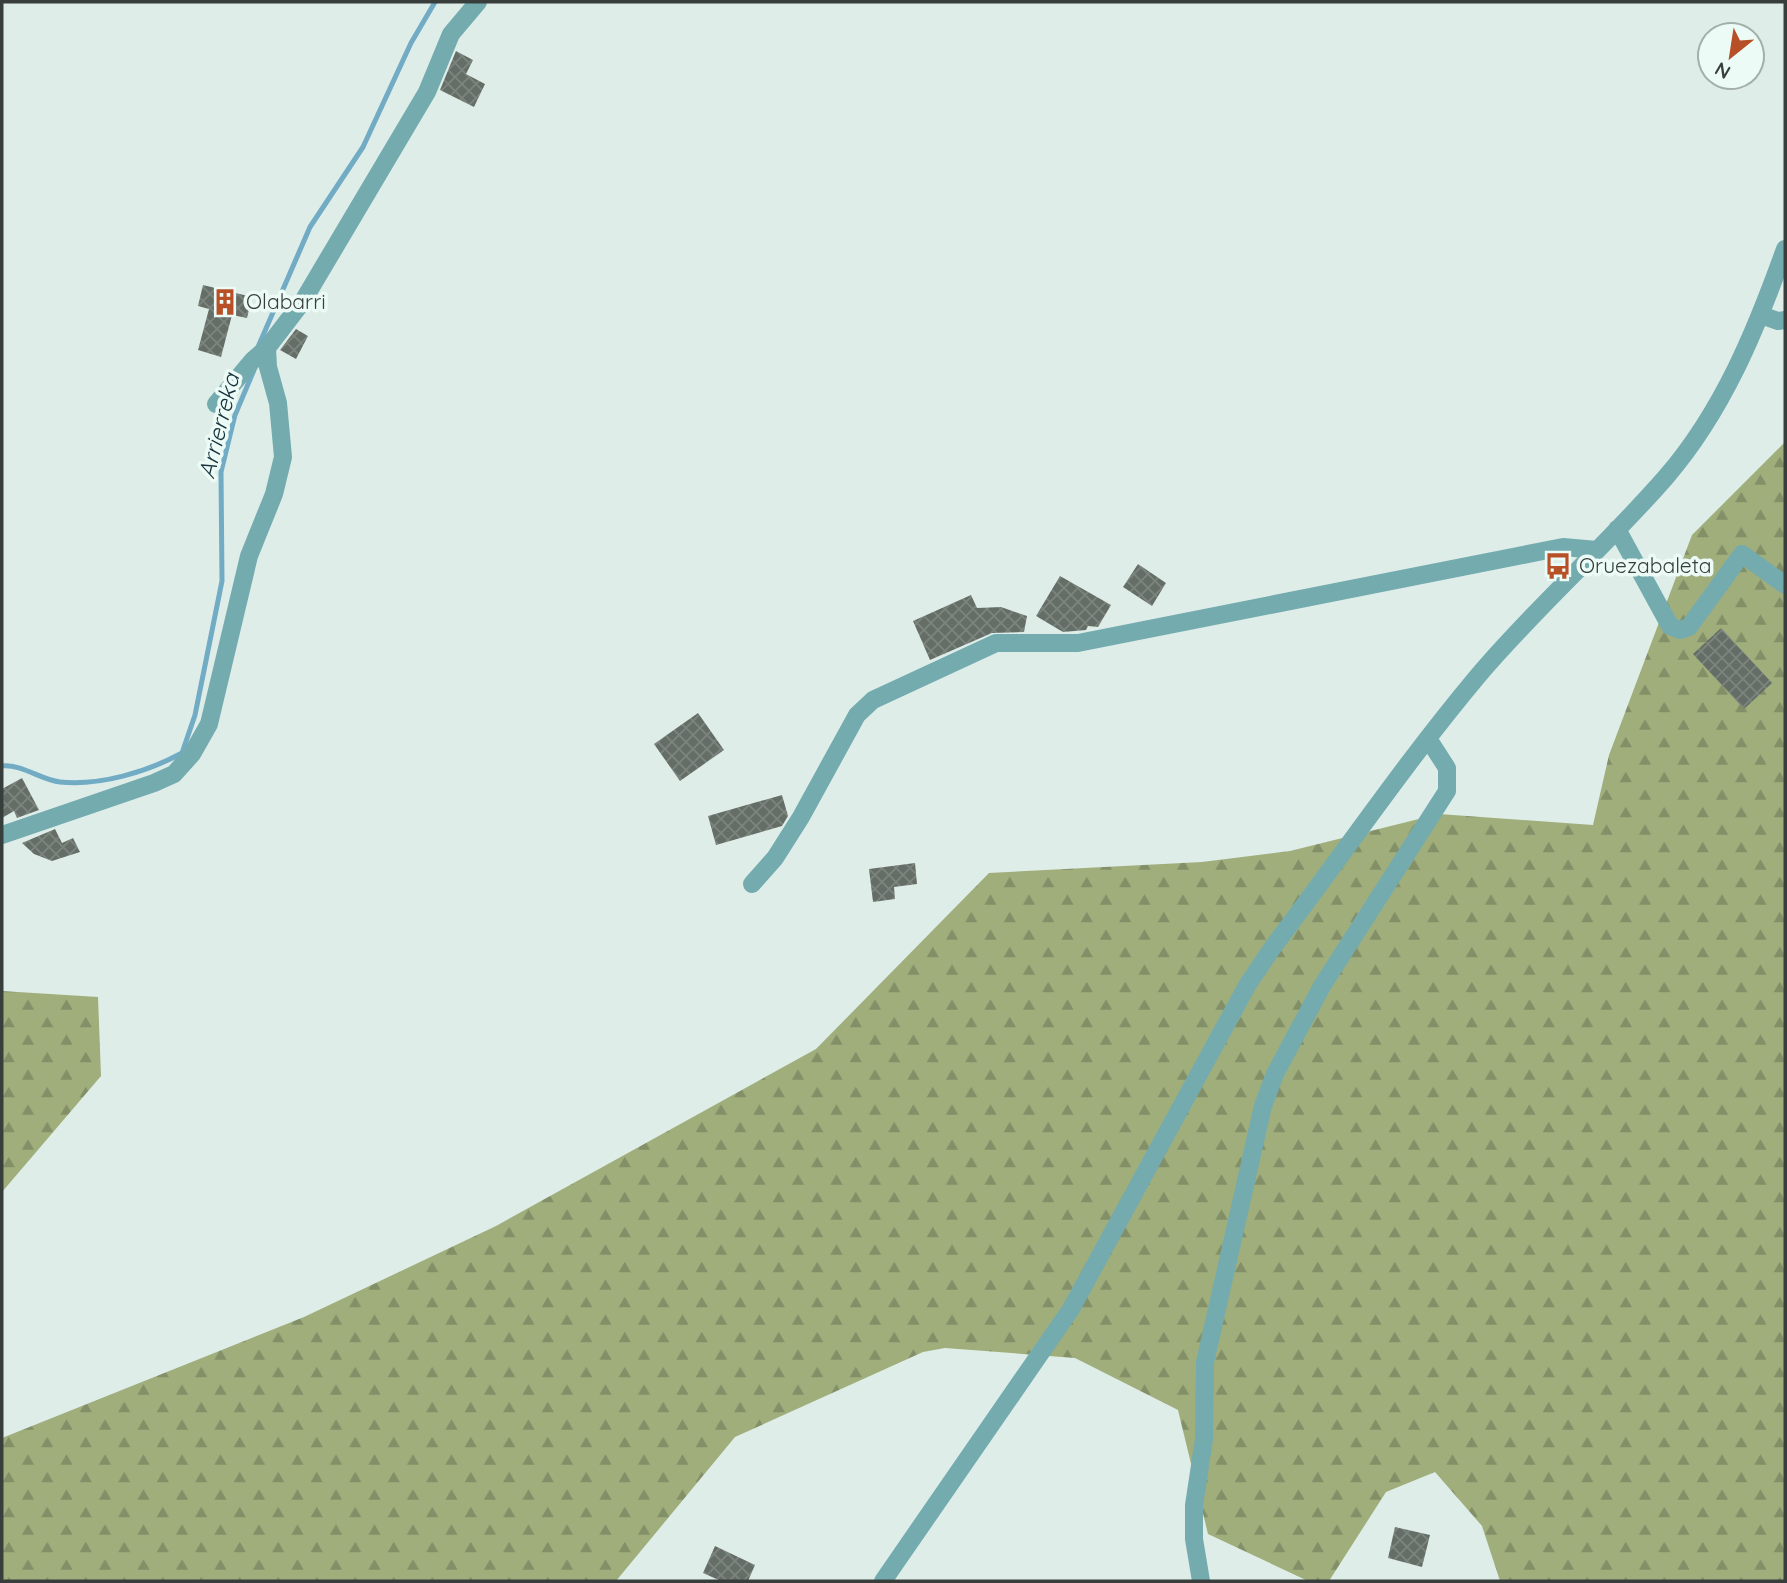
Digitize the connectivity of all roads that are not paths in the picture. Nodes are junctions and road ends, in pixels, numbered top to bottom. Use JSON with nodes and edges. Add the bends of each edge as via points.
{"nodes":[{"id":1,"x":478,"y":2,"type":"edge"},
{"id":2,"x":1785,"y":249,"type":"edge"},
{"id":3,"x":1761,"y":315,"type":"junction"},
{"id":4,"x":1785,"y":320,"type":"edge"},
{"id":5,"x":267,"y":348,"type":"junction"},
{"id":6,"x":216,"y":404,"type":"dead end"},
{"id":7,"x":1617,"y":529,"type":"junction"},
{"id":8,"x":1597,"y":550,"type":"junction"},
{"id":9,"x":1785,"y":585,"type":"edge"},
{"id":10,"x":1429,"y":740,"type":"junction"},
{"id":11,"x":2,"y":835,"type":"edge"},
{"id":12,"x":752,"y":884,"type":"dead end"},
{"id":13,"x":883,"y":1581,"type":"edge"},
{"id":14,"x":1201,"y":1581,"type":"edge"}],
"edges":[{"from":1,"to":5,"type":"street","via":[[451,34],[427,92],[303,301]]},
{"from":2,"to":3,"type":"street"},
{"from":3,"to":4,"type":"street"},
{"from":3,"to":7,"type":"street","via":[[1735,372],[1701,429],[1667,476]]},
{"from":5,"to":6,"type":"street"},
{"from":5,"to":11,"type":"street","via":[[283,457],[274,494],[249,556],[209,724],[174,774]]},
{"from":7,"to":8,"type":"street"},
{"from":7,"to":9,"type":"street","via":[[1670,626],[1680,630],[1689,627],[1742,554]]},
{"from":8,"to":10,"type":"street","via":[[1477,677]]},
{"from":8,"to":12,"type":"street","via":[[1563,547],[1078,643],[996,643],[873,700],[857,715],[801,817]]},
{"from":10,"to":13,"type":"street","via":[[1248,984],[1071,1309]]},
{"from":10,"to":14,"type":"street","via":[[1447,768],[1447,791],[1316,996],[1275,1074],[1255,1132],[1205,1362],[1204,1439],[1194,1505]]}]}
